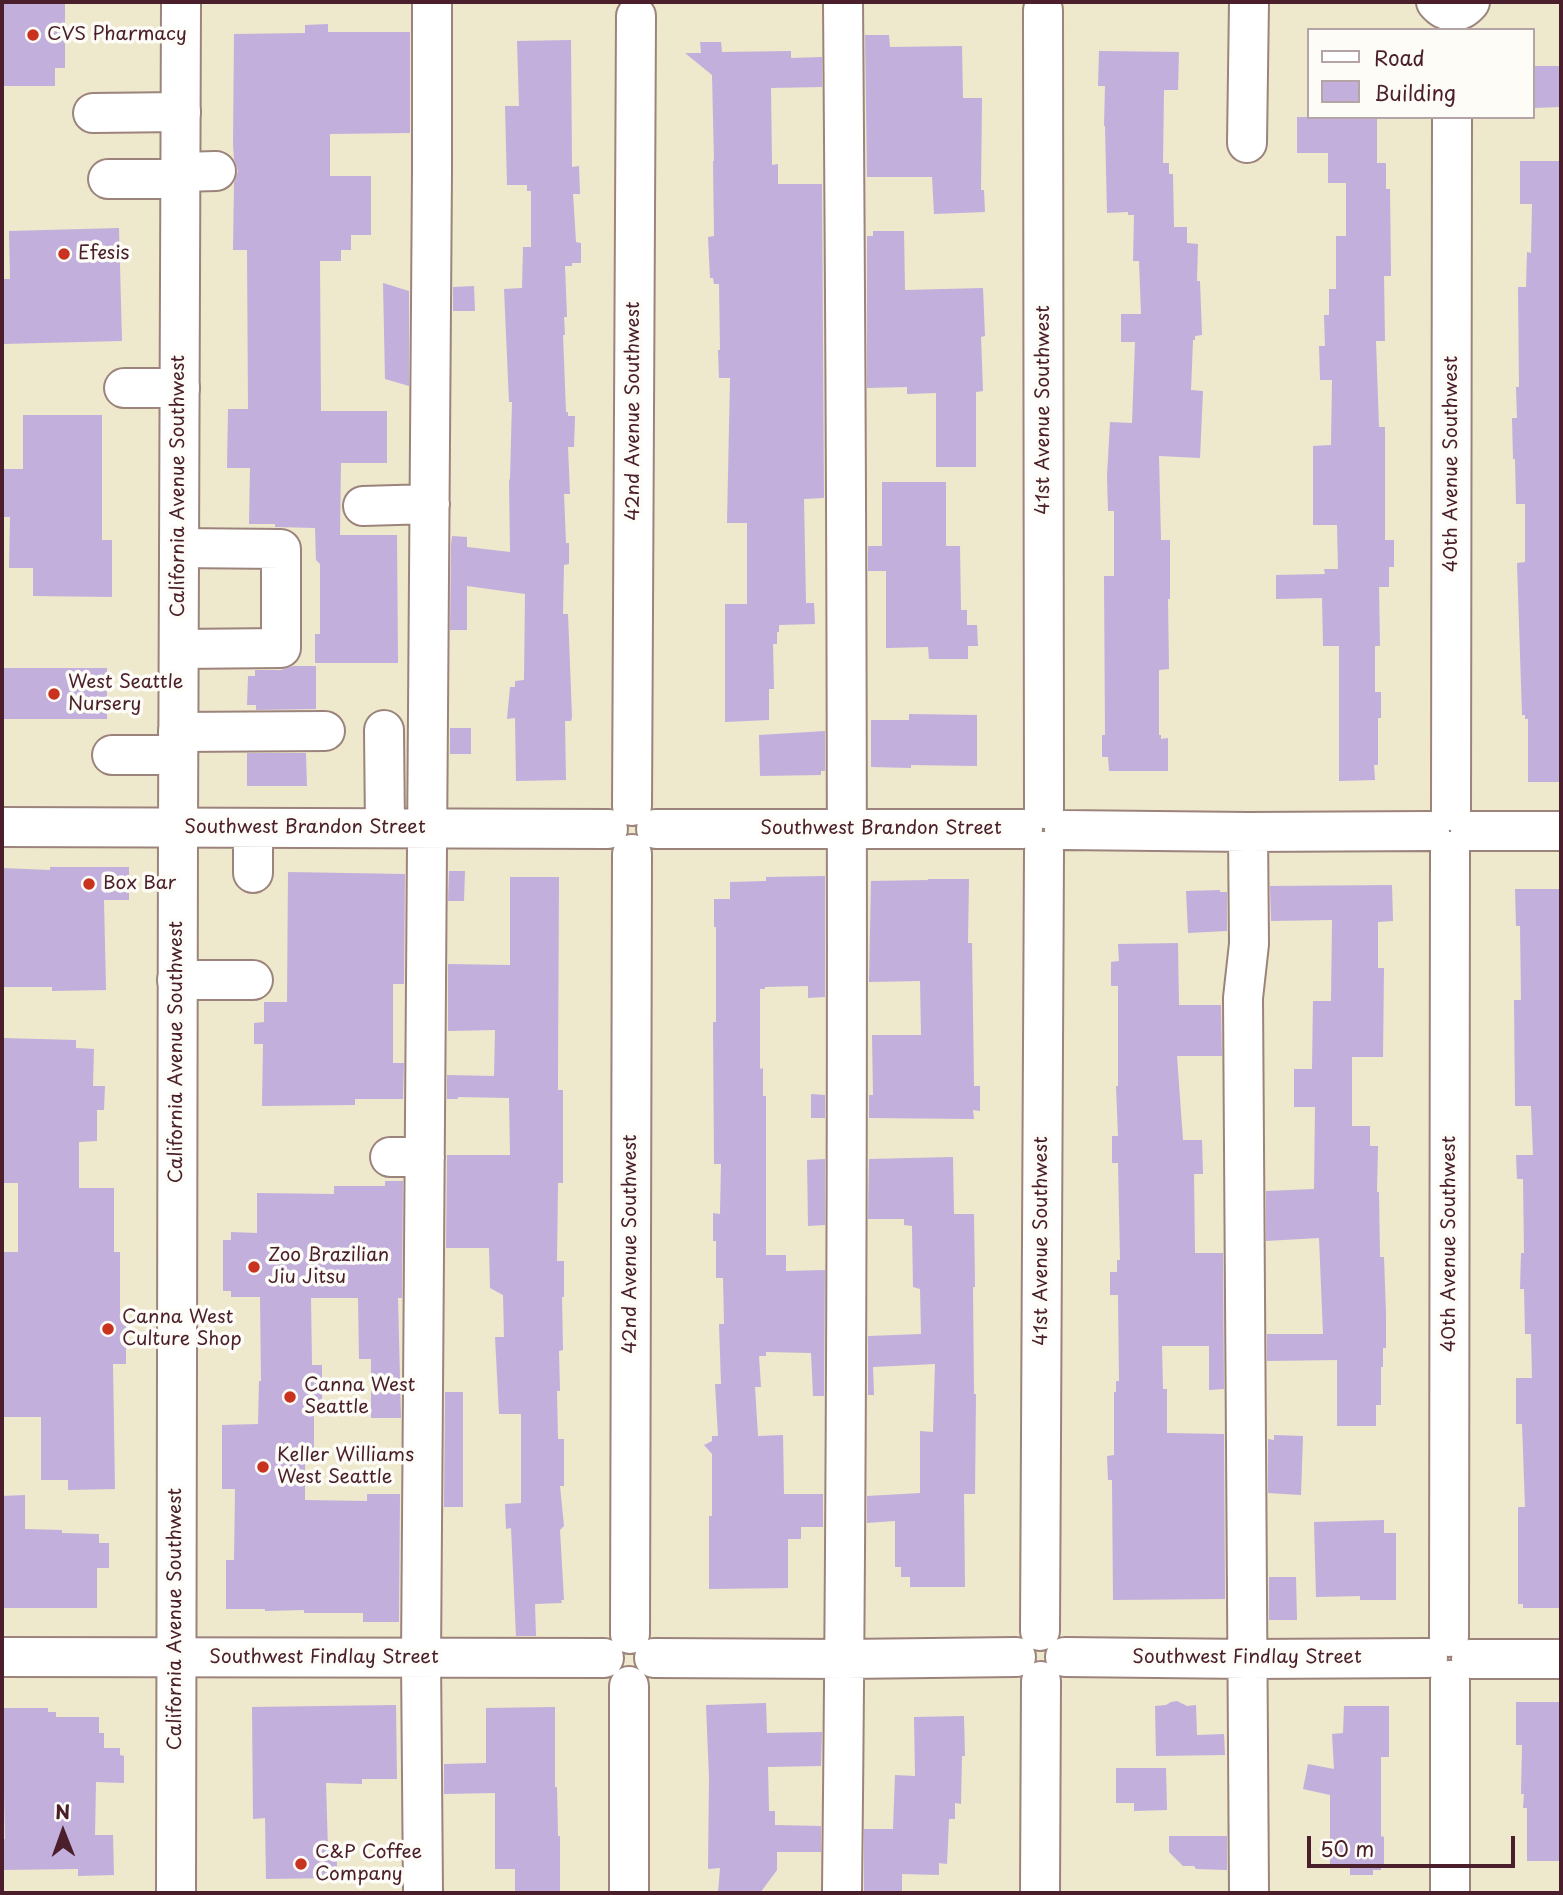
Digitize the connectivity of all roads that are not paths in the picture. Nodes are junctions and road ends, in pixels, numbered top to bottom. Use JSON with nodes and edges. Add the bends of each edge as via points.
{"nodes":[{"id":1,"x":181,"y":2,"type":"edge"},
{"id":2,"x":432,"y":2,"type":"edge"},
{"id":3,"x":843,"y":2,"type":"edge"},
{"id":4,"x":1249,"y":2,"type":"edge"},
{"id":5,"x":1044,"y":5,"type":"edge"},
{"id":6,"x":634,"y":6,"type":"edge"},
{"id":7,"x":181,"y":112,"type":"junction"},
{"id":8,"x":93,"y":113,"type":"dead end"},
{"id":9,"x":1452,"y":119,"type":"edge"},
{"id":10,"x":1247,"y":143,"type":"dead end"},
{"id":11,"x":192,"y":174,"type":"junction"},
{"id":12,"x":108,"y":179,"type":"dead end"},
{"id":13,"x":124,"y":388,"type":"dead end"},
{"id":14,"x":180,"y":388,"type":"junction"},
{"id":15,"x":430,"y":504,"type":"junction"},
{"id":16,"x":363,"y":506,"type":"dead end"},
{"id":17,"x":179,"y":548,"type":"junction"},
{"id":18,"x":179,"y":649,"type":"junction"},
{"id":19,"x":384,"y":730,"type":"dead end"},
{"id":20,"x":325,"y":731,"type":"dead end"},
{"id":21,"x":178,"y":744,"type":"junction"},
{"id":22,"x":112,"y":755,"type":"dead end"},
{"id":23,"x":2,"y":827,"type":"edge"},
{"id":24,"x":385,"y":828,"type":"junction"},
{"id":25,"x":428,"y":828,"type":"junction"},
{"id":26,"x":178,"y":829,"type":"junction"},
{"id":27,"x":253,"y":829,"type":"junction"},
{"id":28,"x":632,"y":829,"type":"junction"},
{"id":29,"x":847,"y":829,"type":"junction"},
{"id":30,"x":1043,"y":830,"type":"junction"},
{"id":31,"x":1450,"y":831,"type":"junction"},
{"id":32,"x":1561,"y":831,"type":"edge"},
{"id":33,"x":1248,"y":832,"type":"junction"},
{"id":34,"x":253,"y":873,"type":"dead end"},
{"id":35,"x":177,"y":980,"type":"junction"},
{"id":36,"x":253,"y":980,"type":"dead end"},
{"id":37,"x":629,"y":1650,"type":"junction"},
{"id":38,"x":2,"y":1657,"type":"edge"},
{"id":39,"x":1040,"y":1657,"type":"junction"},
{"id":40,"x":176,"y":1658,"type":"junction"},
{"id":41,"x":421,"y":1658,"type":"junction"},
{"id":42,"x":845,"y":1659,"type":"junction"},
{"id":43,"x":1449,"y":1659,"type":"junction"},
{"id":44,"x":1561,"y":1659,"type":"edge"},
{"id":45,"x":1248,"y":1660,"type":"junction"},
{"id":46,"x":176,"y":1893,"type":"edge"},
{"id":47,"x":423,"y":1893,"type":"edge"},
{"id":48,"x":629,"y":1893,"type":"edge"},
{"id":49,"x":842,"y":1893,"type":"edge"},
{"id":50,"x":1040,"y":1893,"type":"edge"},
{"id":51,"x":1249,"y":1893,"type":"edge"},
{"id":52,"x":1450,"y":1893,"type":"edge"}],
"edges":[{"from":1,"to":7,"type":"street","name":"California Avenue Southwest"},
{"from":2,"to":15,"type":"street"},
{"from":3,"to":29,"type":"street"},
{"from":4,"to":10,"type":"street"},
{"from":5,"to":30,"type":"street","name":"41st Avenue Southwest"},
{"from":6,"to":28,"type":"street","name":"42nd Avenue Southwest"},
{"from":7,"to":8,"type":"street"},
{"from":7,"to":11,"type":"street","name":"California Avenue Southwest"},
{"from":9,"to":31,"type":"street","name":"40th Avenue Southwest"},
{"from":11,"to":12,"type":"street"},
{"from":11,"to":14,"type":"street","name":"California Avenue Southwest"},
{"from":13,"to":14,"type":"street"},
{"from":14,"to":17,"type":"street","name":"California Avenue Southwest"},
{"from":15,"to":16,"type":"street"},
{"from":15,"to":25,"type":"street"},
{"from":17,"to":18,"type":"street","name":"California Avenue Southwest"},
{"from":17,"to":18,"type":"street","via":[[281,550],[281,648]]},
{"from":18,"to":21,"type":"street","name":"California Avenue Southwest"},
{"from":19,"to":24,"type":"street"},
{"from":20,"to":21,"type":"street"},
{"from":21,"to":22,"type":"street"},
{"from":21,"to":26,"type":"street","name":"California Avenue Southwest"},
{"from":23,"to":26,"type":"street","name":"Southwest Brandon Street"},
{"from":24,"to":25,"type":"street","name":"Southwest Brandon Street"},
{"from":24,"to":27,"type":"street","name":"Southwest Brandon Street"},
{"from":25,"to":28,"type":"street","name":"Southwest Brandon Street"},
{"from":25,"to":41,"type":"street","via":[[407,1157]]},
{"from":26,"to":27,"type":"street","name":"Southwest Brandon Street"},
{"from":26,"to":35,"type":"street","name":"California Avenue Southwest"},
{"from":27,"to":34,"type":"street"},
{"from":28,"to":29,"type":"street","name":"Southwest Brandon Street"},
{"from":28,"to":37,"type":"street","name":"42nd Avenue Southwest"},
{"from":29,"to":30,"type":"street","name":"Southwest Brandon Street"},
{"from":29,"to":42,"type":"street"},
{"from":30,"to":33,"type":"street","name":"Southwest Brandon Street"},
{"from":30,"to":39,"type":"street","name":"41st Avenue Southwest"},
{"from":31,"to":32,"type":"street","name":"Southwest Brandon Street"},
{"from":31,"to":33,"type":"street","name":"Southwest Brandon Street"},
{"from":31,"to":43,"type":"street","name":"40th Avenue Southwest"},
{"from":33,"to":45,"type":"street","via":[[1250,944],[1242,998]]},
{"from":35,"to":36,"type":"street"},
{"from":35,"to":40,"type":"street","name":"California Avenue Southwest"},
{"from":37,"to":41,"type":"street","name":"Southwest Findlay Street"},
{"from":37,"to":42,"type":"street","name":"Southwest Findlay Street"},
{"from":37,"to":48,"type":"street","via":[[605,1666],[615,1680],[629,1686]]},
{"from":38,"to":40,"type":"street","name":"Southwest Findlay Street"},
{"from":39,"to":42,"type":"street","name":"Southwest Findlay Street"},
{"from":39,"to":45,"type":"street","name":"Southwest Findlay Street"},
{"from":39,"to":50,"type":"street","name":"41st Avenue Southwest"},
{"from":40,"to":41,"type":"street","name":"Southwest Findlay Street"},
{"from":40,"to":46,"type":"street","name":"California Avenue Southwest"},
{"from":41,"to":47,"type":"street"},
{"from":42,"to":49,"type":"street"},
{"from":43,"to":44,"type":"street","name":"Southwest Findlay Street"},
{"from":43,"to":45,"type":"street","name":"Southwest Findlay Street"},
{"from":43,"to":52,"type":"street","name":"40th Avenue Southwest"},
{"from":45,"to":51,"type":"street"}]}
